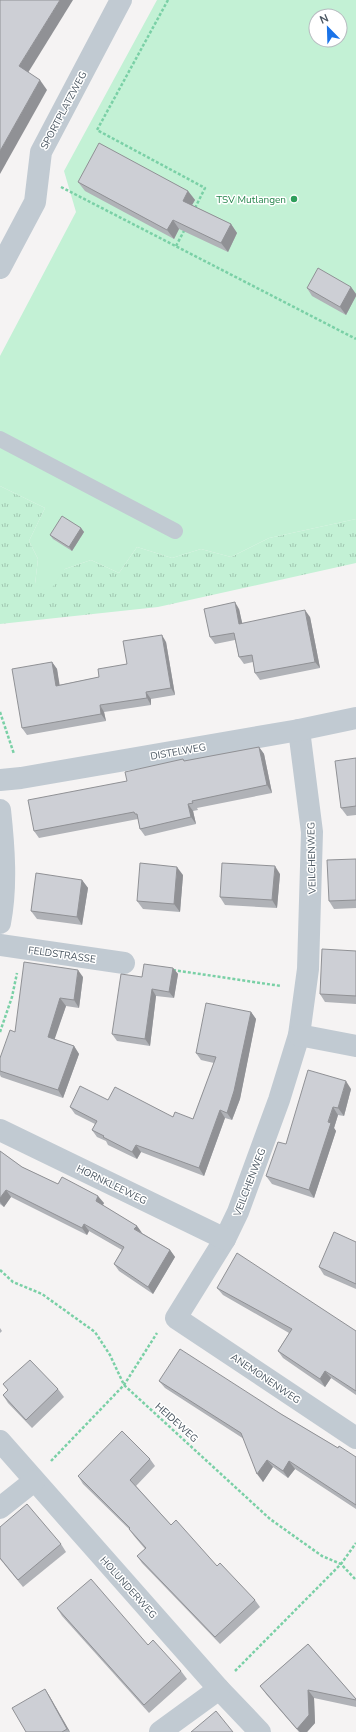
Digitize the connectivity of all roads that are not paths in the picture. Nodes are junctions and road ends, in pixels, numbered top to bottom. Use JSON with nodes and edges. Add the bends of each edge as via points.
{"nodes":[{"id":1,"x":120,"y":0,"type":"edge"},
{"id":2,"x":0,"y":268,"type":"edge"},
{"id":3,"x":0,"y":439,"type":"edge"},
{"id":4,"x":175,"y":531,"type":"dead end"},
{"id":5,"x":356,"y":718,"type":"edge"},
{"id":6,"x":299,"y":730,"type":"junction"},
{"id":7,"x":0,"y":780,"type":"edge"},
{"id":8,"x":0,"y":810,"type":"edge"},
{"id":9,"x":0,"y":923,"type":"edge"},
{"id":10,"x":0,"y":945,"type":"edge"},
{"id":11,"x":124,"y":963,"type":"dead end"},
{"id":12,"x":299,"y":1035,"type":"junction"},
{"id":13,"x":356,"y":1046,"type":"edge"},
{"id":14,"x":0,"y":1130,"type":"edge"},
{"id":15,"x":225,"y":1239,"type":"junction"},
{"id":16,"x":176,"y":1318,"type":"joint"},
{"id":17,"x":356,"y":1438,"type":"edge"},
{"id":18,"x":0,"y":1441,"type":"edge"},
{"id":19,"x":34,"y":1481,"type":"junction"},
{"id":20,"x":0,"y":1508,"type":"edge"},
{"id":21,"x":219,"y":1689,"type":"junction"},
{"id":22,"x":160,"y":1732,"type":"edge"},
{"id":23,"x":260,"y":1732,"type":"edge"}],
"edges":[{"from":1,"to":2,"type":"street","name":"SPORTPLATZWEG","via":[[41,152],[35,202]]},
{"from":3,"to":4,"type":"lane"},
{"from":5,"to":6,"type":"street","name":"DISTELWEG"},
{"from":6,"to":7,"type":"street","name":"DISTELWEG"},
{"from":6,"to":12,"type":"street","name":"VEILCHENWEG","via":[[312,832],[308,969]]},
{"from":8,"to":9,"type":"street","via":[[3,904]]},
{"from":10,"to":11,"type":"street","name":"FELDSTRASSE"},
{"from":12,"to":13,"type":"street"},
{"from":12,"to":15,"type":"street","name":"VEILCHENWEG","via":[[276,1108],[238,1212]]},
{"from":14,"to":15,"type":"street","name":"HORNKLEEWEG"},
{"from":15,"to":16,"type":"street","name":"VEILCHENWEG"},
{"from":16,"to":17,"type":"street","name":"ANEMONENWEG"},
{"from":18,"to":19,"type":"street","name":"HOLUNDERWEG"},
{"from":19,"to":20,"type":"street"},
{"from":19,"to":21,"type":"street","name":"HOLUNDERWEG"},
{"from":21,"to":22,"type":"street"},
{"from":21,"to":23,"type":"street","name":"HOLUNDERWEG"}]}
